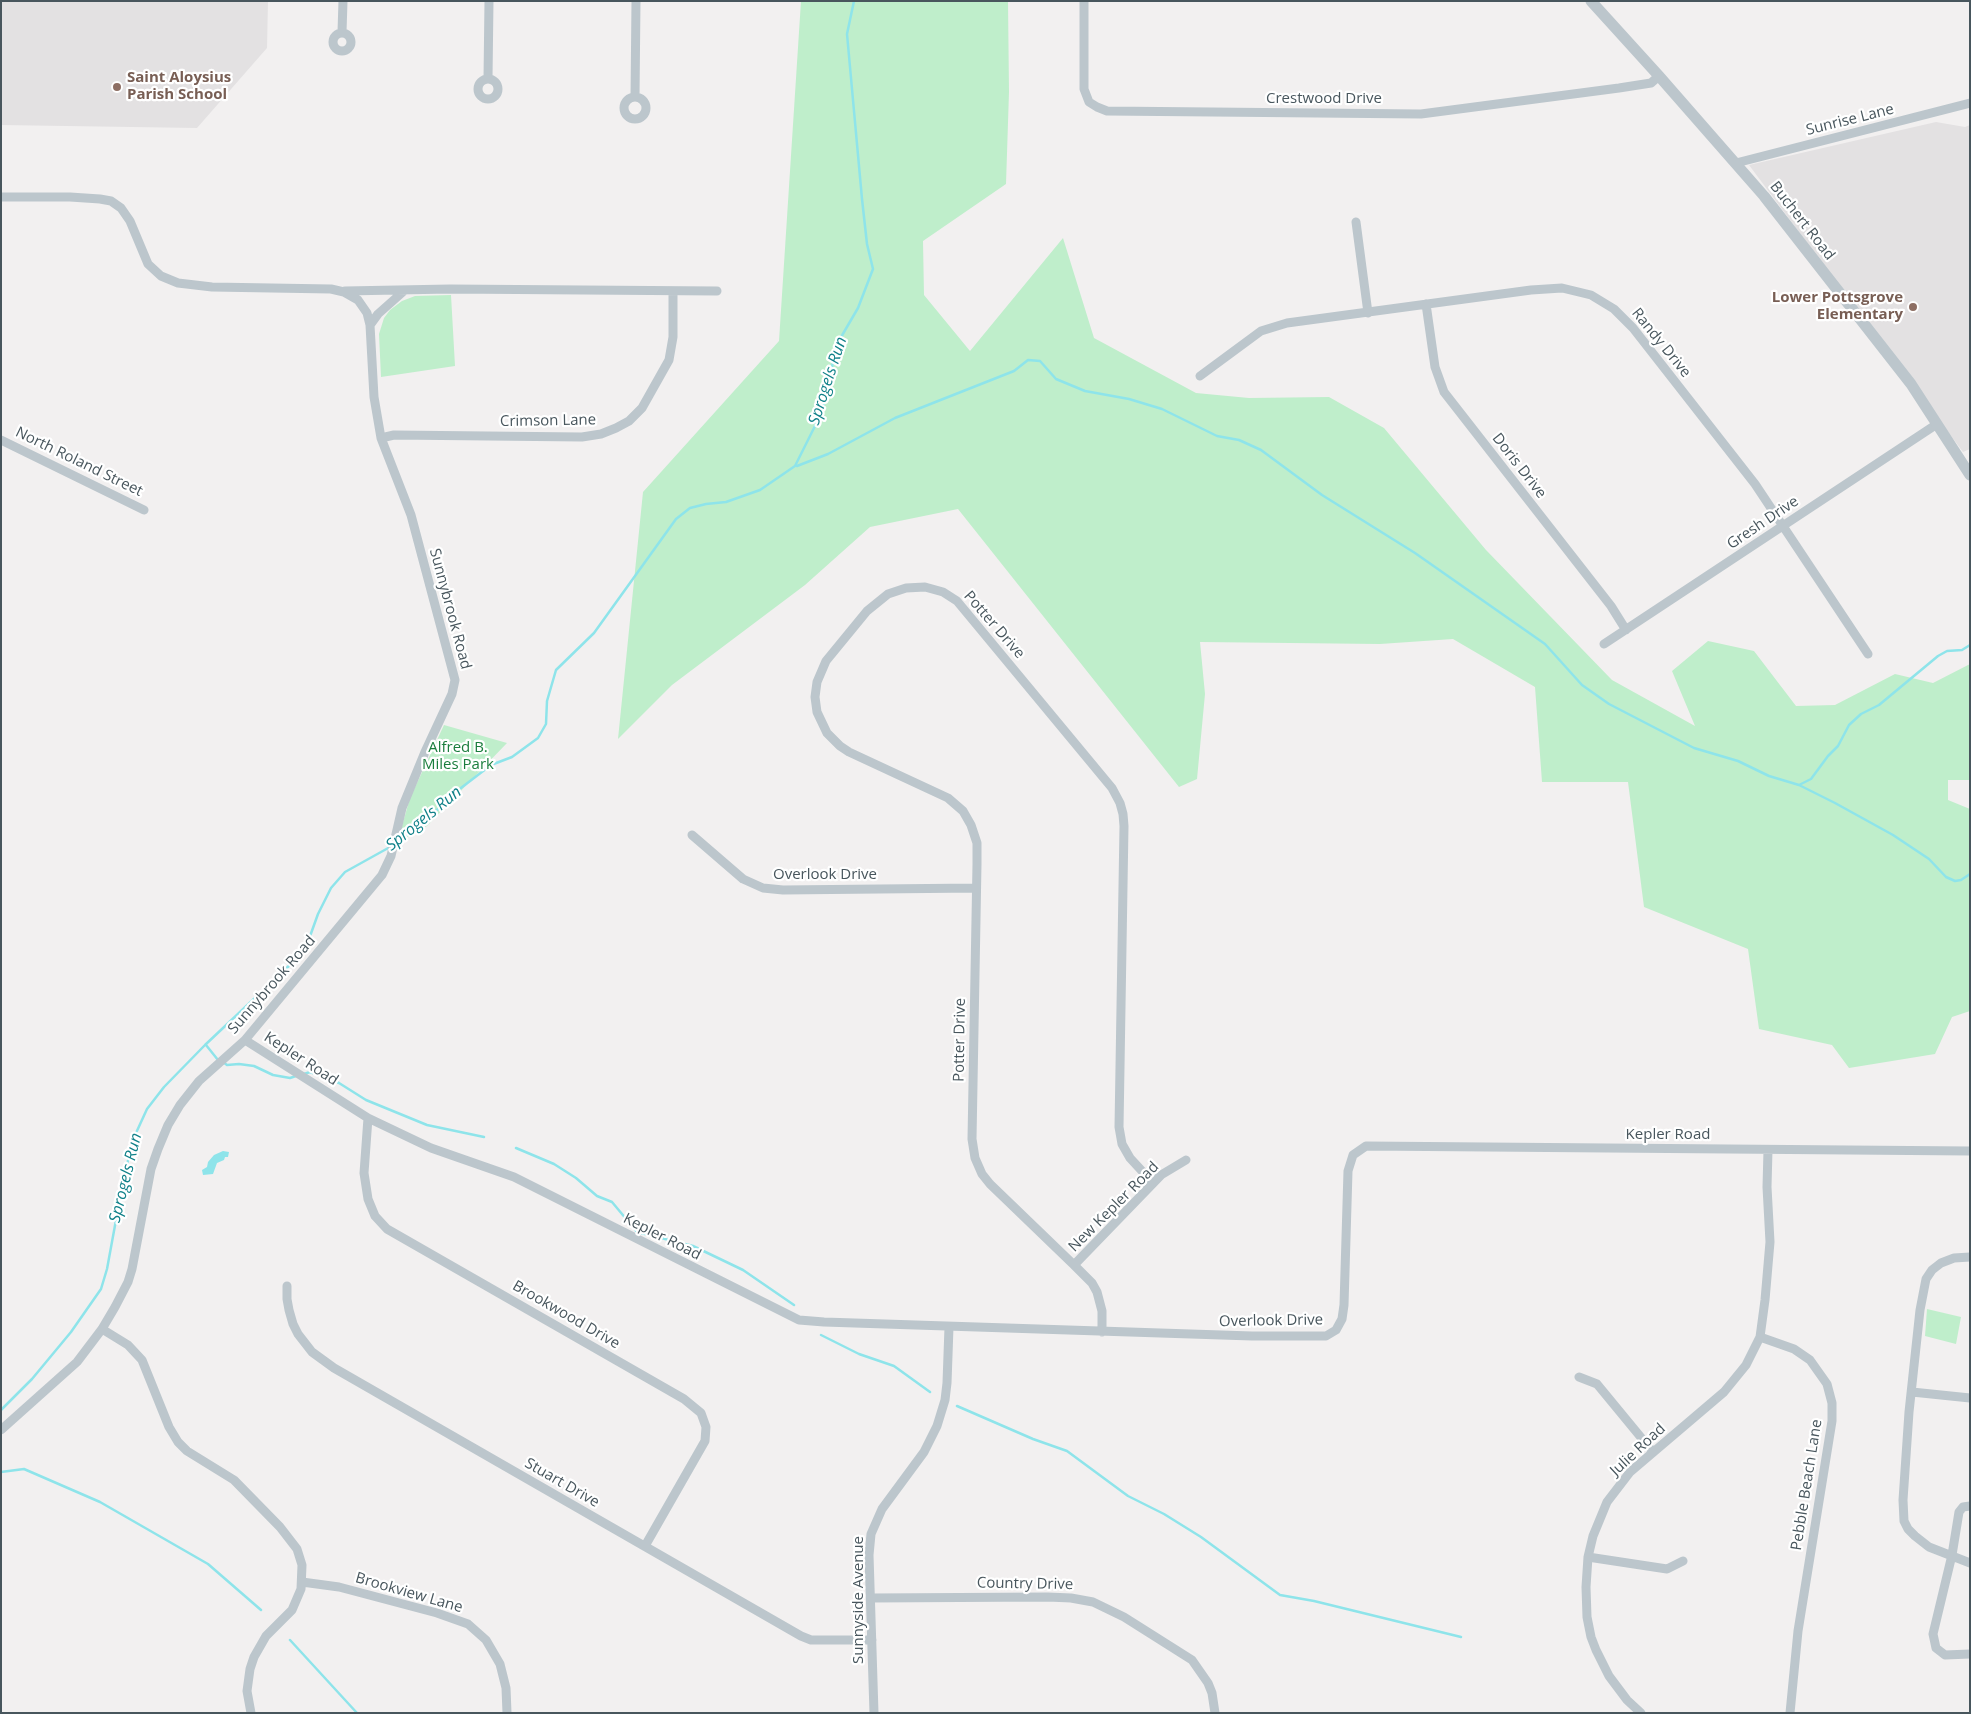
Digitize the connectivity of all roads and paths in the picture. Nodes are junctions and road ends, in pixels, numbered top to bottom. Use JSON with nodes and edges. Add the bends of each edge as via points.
{"nodes":[{"id":1,"x":342,"y":1,"type":"edge"},
{"id":2,"x":489,"y":1,"type":"edge"},
{"id":3,"x":636,"y":1,"type":"edge"},
{"id":4,"x":1084,"y":1,"type":"edge"},
{"id":5,"x":1591,"y":1,"type":"edge"},
{"id":6,"x":342,"y":32,"type":"dead end"},
{"id":7,"x":1659,"y":76,"type":"junction"},
{"id":8,"x":488,"y":78,"type":"dead end"},
{"id":9,"x":635,"y":97,"type":"dead end"},
{"id":10,"x":1970,"y":103,"type":"edge"},
{"id":11,"x":1736,"y":163,"type":"junction"},
{"id":12,"x":1,"y":197,"type":"edge"},
{"id":13,"x":1356,"y":222,"type":"dead end"},
{"id":14,"x":404,"y":290,"type":"junction"},
{"id":15,"x":342,"y":291,"type":"junction"},
{"id":16,"x":673,"y":291,"type":"junction"},
{"id":17,"x":717,"y":291,"type":"dead end"},
{"id":18,"x":1426,"y":304,"type":"junction"},
{"id":19,"x":1368,"y":313,"type":"junction"},
{"id":20,"x":370,"y":325,"type":"junction"},
{"id":21,"x":1200,"y":376,"type":"dead end"},
{"id":22,"x":1938,"y":424,"type":"junction"},
{"id":23,"x":381,"y":438,"type":"junction"},
{"id":24,"x":1,"y":440,"type":"edge"},
{"id":25,"x":1970,"y":475,"type":"edge"},
{"id":26,"x":144,"y":510,"type":"dead end"},
{"id":27,"x":1784,"y":526,"type":"junction"},
{"id":28,"x":1626,"y":630,"type":"junction"},
{"id":29,"x":1604,"y":644,"type":"dead end"},
{"id":30,"x":1868,"y":654,"type":"dead end"},
{"id":31,"x":692,"y":835,"type":"dead end"},
{"id":32,"x":976,"y":888,"type":"junction"},
{"id":33,"x":245,"y":1040,"type":"junction"},
{"id":34,"x":368,"y":1118,"type":"junction"},
{"id":35,"x":1366,"y":1146,"type":"joint"},
{"id":36,"x":1768,"y":1150,"type":"junction"},
{"id":37,"x":1970,"y":1151,"type":"edge"},
{"id":38,"x":1186,"y":1160,"type":"dead end"},
{"id":39,"x":1154,"y":1183,"type":"junction"},
{"id":40,"x":1970,"y":1257,"type":"edge"},
{"id":41,"x":1074,"y":1265,"type":"junction"},
{"id":42,"x":288,"y":1286,"type":"dead end"},
{"id":43,"x":949,"y":1327,"type":"junction"},
{"id":44,"x":102,"y":1329,"type":"junction"},
{"id":45,"x":1102,"y":1332,"type":"junction"},
{"id":46,"x":1760,"y":1337,"type":"junction"},
{"id":47,"x":1578,"y":1378,"type":"dead end"},
{"id":48,"x":1912,"y":1392,"type":"junction"},
{"id":49,"x":1970,"y":1398,"type":"edge"},
{"id":50,"x":1,"y":1430,"type":"edge"},
{"id":51,"x":1653,"y":1452,"type":"junction"},
{"id":52,"x":1970,"y":1506,"type":"edge"},
{"id":53,"x":645,"y":1546,"type":"junction"},
{"id":54,"x":1952,"y":1555,"type":"junction"},
{"id":55,"x":1588,"y":1557,"type":"junction"},
{"id":56,"x":1683,"y":1561,"type":"dead end"},
{"id":57,"x":1970,"y":1563,"type":"edge"},
{"id":58,"x":302,"y":1582,"type":"junction"},
{"id":59,"x":871,"y":1598,"type":"junction"},
{"id":60,"x":872,"y":1640,"type":"junction"},
{"id":61,"x":1970,"y":1654,"type":"edge"},
{"id":62,"x":251,"y":1713,"type":"edge"},
{"id":63,"x":507,"y":1713,"type":"edge"},
{"id":64,"x":874,"y":1713,"type":"edge"},
{"id":65,"x":1215,"y":1713,"type":"edge"},
{"id":66,"x":1641,"y":1713,"type":"edge"},
{"id":67,"x":1790,"y":1713,"type":"edge"}],
"edges":[{"from":1,"to":6,"type":"street"},
{"from":2,"to":8,"type":"street"},
{"from":3,"to":9,"type":"street"},
{"from":4,"to":7,"type":"street","name":"Crestwood Drive","via":[[1084,89],[1089,102],[1107,110],[1420,114],[1651,83]]},
{"from":5,"to":7,"type":"street","name":"Buchert Road"},
{"from":7,"to":11,"type":"street","name":"Buchert Road"},
{"from":10,"to":11,"type":"street","name":"Sunrise Lane"},
{"from":11,"to":22,"type":"street","name":"Buchert Road","via":[[1902,371]]},
{"from":12,"to":15,"type":"street","via":[[70,197],[111,201],[130,221],[148,264],[161,276],[178,283]]},
{"from":13,"to":19,"type":"street"},
{"from":14,"to":15,"type":"street"},
{"from":14,"to":16,"type":"street"},
{"from":14,"to":20,"type":"street"},
{"from":15,"to":20,"type":"street","name":"Sunnybrook Road","via":[[358,300]]},
{"from":16,"to":17,"type":"street"},
{"from":16,"to":23,"type":"street","name":"Crimson Lane","via":[[673,337],[669,360],[642,408],[629,421],[610,432],[582,437],[394,435]]},
{"from":18,"to":19,"type":"street","name":"Randy Drive"},
{"from":18,"to":27,"type":"street","name":"Randy Drive","via":[[1562,288],[1602,301],[1633,328]]},
{"from":18,"to":28,"type":"street","name":"Doris Drive","via":[[1435,367],[1444,392],[1611,606]]},
{"from":19,"to":21,"type":"street","name":"Randy Drive","via":[[1273,326]]},
{"from":20,"to":23,"type":"street","name":"Sunnybrook Road","via":[[374,397]]},
{"from":22,"to":25,"type":"street","name":"Buchert Road"},
{"from":22,"to":27,"type":"street","name":"Gresh Drive"},
{"from":23,"to":33,"type":"street","name":"Sunnybrook Road","via":[[411,516],[455,680],[452,694],[413,778],[385,870]]},
{"from":24,"to":26,"type":"street","name":"North Roland Street"},
{"from":27,"to":28,"type":"street","name":"Gresh Drive"},
{"from":27,"to":30,"type":"street","name":"Randy Drive"},
{"from":28,"to":29,"type":"street","name":"Gresh Drive"},
{"from":31,"to":32,"type":"street","name":"Overlook Drive","via":[[743,879],[763,888]]},
{"from":32,"to":39,"type":"street","name":"Potter Drive","via":[[977,843],[963,812],[942,795],[840,746],[827,733],[817,712],[817,682],[826,661],[873,605],[888,594],[906,588],[925,587],[943,592],[963,607],[1112,788],[1120,803],[1124,826],[1119,1127],[1122,1144],[1130,1158]]},
{"from":32,"to":41,"type":"street","name":"Potter Drive","via":[[972,1139],[975,1158],[990,1184]]},
{"from":33,"to":34,"type":"street","name":"Kepler Road"},
{"from":33,"to":44,"type":"street","name":"Sunnybrook Road","via":[[188,1094],[162,1136],[151,1169],[128,1282]]},
{"from":34,"to":43,"type":"street","name":"Kepler Road","via":[[431,1148],[514,1177],[799,1320]]},
{"from":34,"to":53,"type":"street","name":"Brookwood Drive","via":[[364,1172],[368,1198],[376,1216],[387,1229],[684,1399],[701,1413],[706,1427],[705,1441]]},
{"from":35,"to":36,"type":"street","name":"Kepler Road"},
{"from":35,"to":45,"type":"street","name":"Overlook Drive","via":[[1353,1155],[1348,1171],[1344,1306],[1340,1326],[1332,1333],[1324,1337],[1290,1337]]},
{"from":36,"to":37,"type":"street","name":"Kepler Road"},
{"from":36,"to":46,"type":"street","via":[[1770,1242]]},
{"from":38,"to":39,"type":"street","name":"New Kepler Road"},
{"from":39,"to":41,"type":"street","name":"New Kepler Road"},
{"from":40,"to":48,"type":"street","via":[[1941,1263],[1926,1279]]},
{"from":41,"to":45,"type":"street","name":"New Kepler Road","via":[[1098,1292]]},
{"from":42,"to":53,"type":"street","name":"Stuart Drive","via":[[286,1299],[293,1324],[305,1344],[318,1357]]},
{"from":43,"to":45,"type":"street","name":"Kepler Road"},
{"from":43,"to":59,"type":"street","name":"Sunnyside Avenue","via":[[947,1383],[937,1426],[924,1452],[890,1496],[872,1528],[869,1555]]},
{"from":44,"to":50,"type":"street","name":"Sunnybrook Road","via":[[77,1362]]},
{"from":44,"to":58,"type":"street","via":[[142,1360],[178,1442],[234,1480],[293,1541],[302,1565]]},
{"from":46,"to":51,"type":"street","name":"Julie Road","via":[[1737,1378],[1724,1392]]},
{"from":46,"to":67,"type":"street","name":"Pebble Beach Lane","via":[[1784,1344],[1810,1360],[1827,1384],[1832,1403],[1832,1421],[1798,1631]]},
{"from":47,"to":51,"type":"street","via":[[1597,1384]]},
{"from":48,"to":49,"type":"street"},
{"from":48,"to":54,"type":"street","via":[[1904,1521],[1926,1544]]},
{"from":51,"to":55,"type":"street","name":"Julie Road","via":[[1630,1472],[1608,1502],[1598,1522]]},
{"from":52,"to":54,"type":"street","via":[[1959,1512]]},
{"from":53,"to":60,"type":"street","name":"Stuart Drive","via":[[805,1638]]},
{"from":54,"to":57,"type":"street"},
{"from":54,"to":61,"type":"street","via":[[1932,1634],[1936,1648],[1946,1655]]},
{"from":55,"to":56,"type":"street","via":[[1666,1569]]},
{"from":55,"to":66,"type":"street","name":"Julie Road","via":[[1586,1609],[1596,1650],[1618,1689]]},
{"from":58,"to":62,"type":"street","via":[[292,1610],[266,1636],[254,1656],[247,1691]]},
{"from":58,"to":63,"type":"street","name":"Brookview Lane","via":[[339,1587],[468,1624],[486,1640],[500,1664],[506,1688]]},
{"from":59,"to":60,"type":"street","name":"Sunnyside Avenue"},
{"from":59,"to":65,"type":"street","name":"Country Drive","via":[[1048,1597],[1093,1602],[1124,1617],[1192,1660],[1208,1683]]},
{"from":60,"to":64,"type":"street","name":"Sunnyside Avenue"}]}
